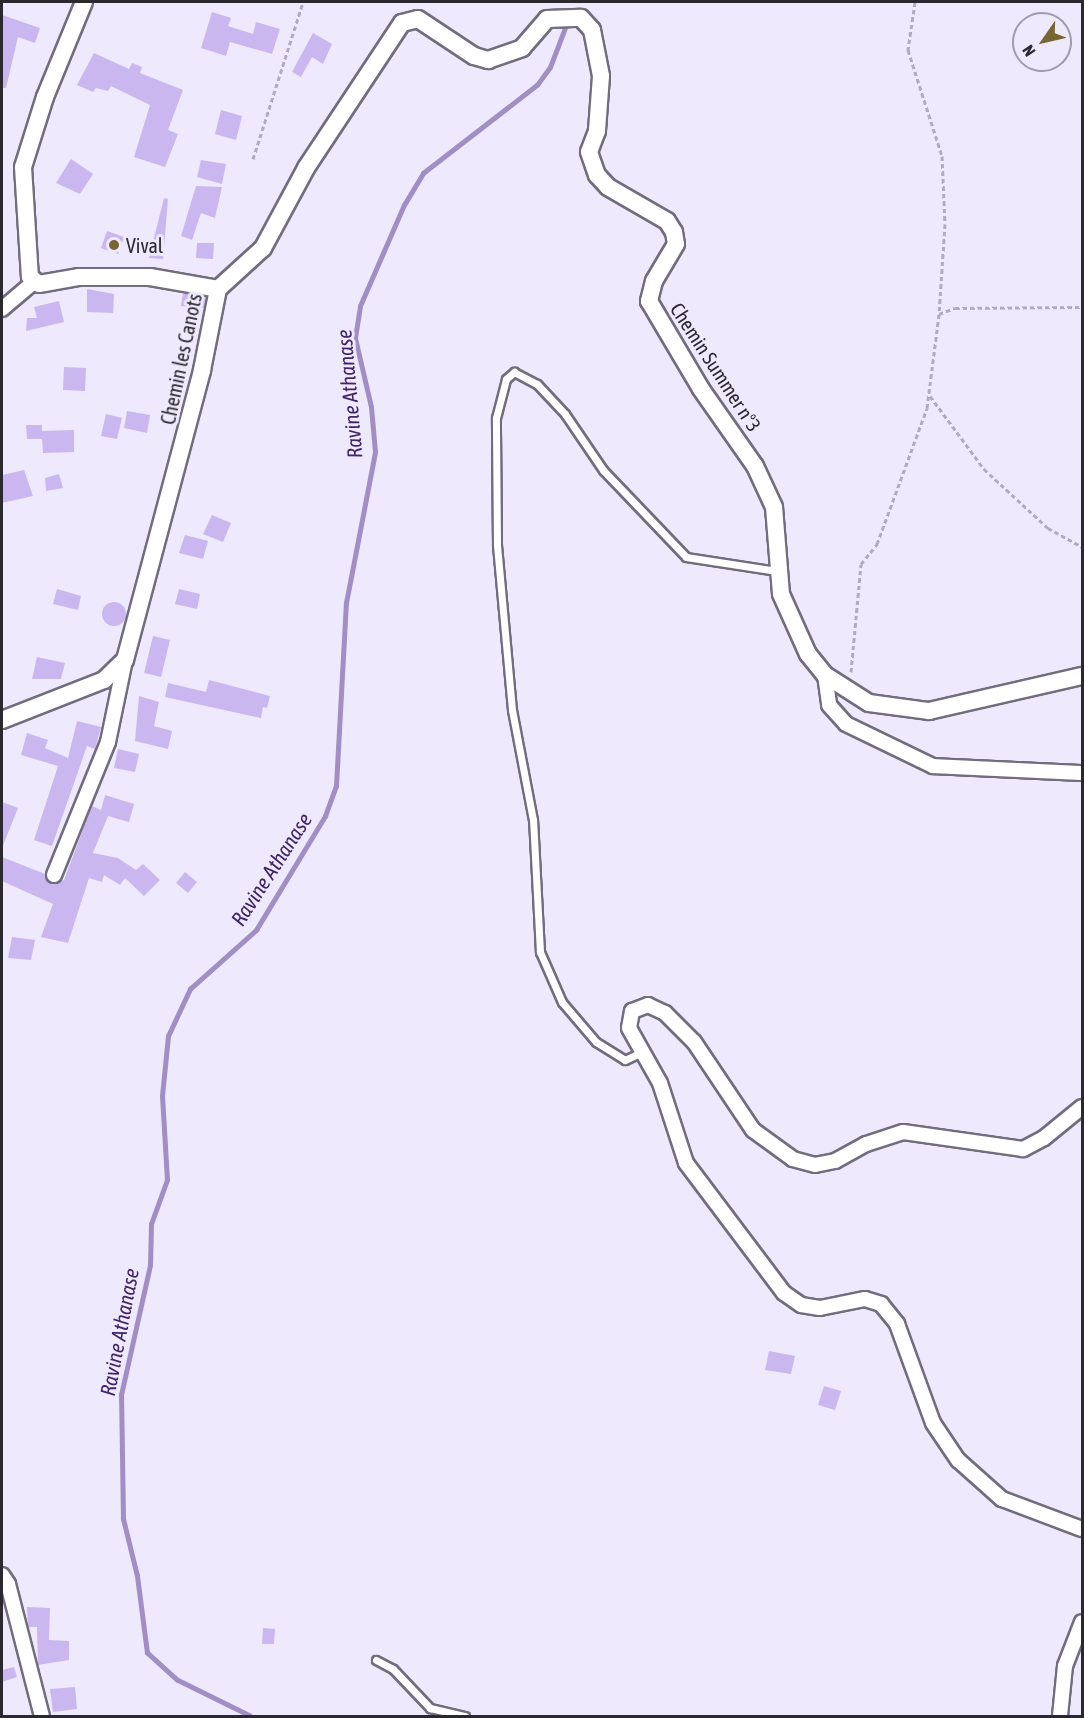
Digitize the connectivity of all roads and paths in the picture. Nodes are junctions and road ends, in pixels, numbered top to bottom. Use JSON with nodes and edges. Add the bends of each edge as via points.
{"nodes":[{"id":1,"x":84,"y":2,"type":"edge"},
{"id":2,"x":303,"y":2,"type":"edge"},
{"id":3,"x":915,"y":2,"type":"edge"},
{"id":4,"x":253,"y":159,"type":"dead end"},
{"id":5,"x":35,"y":281,"type":"junction"},
{"id":6,"x":218,"y":289,"type":"junction"},
{"id":7,"x":1083,"y":307,"type":"edge"},
{"id":8,"x":2,"y":309,"type":"edge"},
{"id":9,"x":939,"y":314,"type":"junction"},
{"id":10,"x":929,"y":395,"type":"junction"},
{"id":11,"x":1083,"y":547,"type":"edge"},
{"id":12,"x":777,"y":571,"type":"junction"},
{"id":13,"x":126,"y":660,"type":"junction"},
{"id":14,"x":825,"y":675,"type":"junction"},
{"id":15,"x":1083,"y":676,"type":"edge"},
{"id":16,"x":851,"y":684,"type":"dead end"},
{"id":17,"x":3,"y":716,"type":"edge"},
{"id":18,"x":1083,"y":773,"type":"edge"},
{"id":19,"x":54,"y":875,"type":"dead end"},
{"id":20,"x":642,"y":1052,"type":"junction"},
{"id":21,"x":1083,"y":1107,"type":"edge"},
{"id":22,"x":1083,"y":1529,"type":"edge"},
{"id":23,"x":2,"y":1575,"type":"edge"},
{"id":24,"x":1083,"y":1622,"type":"edge"},
{"id":25,"x":376,"y":1660,"type":"dead end"},
{"id":26,"x":430,"y":1708,"type":"junction"},
{"id":27,"x":42,"y":1716,"type":"edge"},
{"id":28,"x":429,"y":1716,"type":"edge"},
{"id":29,"x":465,"y":1716,"type":"edge"},
{"id":30,"x":1060,"y":1716,"type":"edge"}],
"edges":[{"from":1,"to":5,"type":"street","via":[[45,97],[23,167],[26,265]]},
{"from":2,"to":4,"type":"path"},
{"from":3,"to":9,"type":"path","via":[[908,50],[942,156],[945,225]]},
{"from":5,"to":6,"type":"street","name":"Chemin les Canots","via":[[140,277],[200,282]]},
{"from":5,"to":8,"type":"street"},
{"from":6,"to":12,"type":"street","name":"Chemin Summer n°3","via":[[263,248],[306,168],[402,24],[418,19],[474,56],[488,60],[522,48],[547,19],[580,18],[592,30],[601,76],[597,131],[589,152],[597,175],[608,187],[667,220],[674,232],[675,244],[654,281],[649,301],[701,389],[756,466],[774,507],[779,534],[774,554]]},
{"from":6,"to":13,"type":"street","name":"Chemin les Canots","via":[[202,370]]},
{"from":7,"to":9,"type":"path","via":[[955,308]]},
{"from":9,"to":10,"type":"path"},
{"from":10,"to":11,"type":"path","via":[[984,469],[1048,528]]},
{"from":10,"to":16,"type":"path","via":[[906,472],[877,544],[861,564]]},
{"from":12,"to":14,"type":"street","name":"Chemin Summer n°3","via":[[792,624]]},
{"from":12,"to":20,"type":"lane","via":[[686,557],[603,470],[565,414],[537,384],[514,372],[506,379],[496,418],[497,544],[512,710],[533,820],[540,952],[562,1002],[596,1042],[625,1060]]},
{"from":13,"to":17,"type":"street","via":[[104,680]]},
{"from":13,"to":19,"type":"street","via":[[108,742]]},
{"from":14,"to":15,"type":"street","name":"Chemin Summer n°3","via":[[869,703],[928,711]]},
{"from":14,"to":18,"type":"street","via":[[829,705],[846,724],[933,766]]},
{"from":20,"to":21,"type":"street","via":[[629,1028],[630,1019],[632,1011],[648,1005],[666,1013],[694,1042],[753,1130],[793,1159],[815,1164],[835,1161],[866,1144],[903,1132],[1023,1149],[1044,1138]]},
{"from":20,"to":22,"type":"street","via":[[660,1083],[686,1163],[784,1293],[801,1305],[820,1308],[866,1299],[881,1304],[897,1324],[933,1423],[957,1460],[1002,1499]]},
{"from":23,"to":27,"type":"street"},
{"from":24,"to":30,"type":"street","via":[[1065,1666]]},
{"from":25,"to":26,"type":"lane","via":[[393,1669]]},
{"from":26,"to":28,"type":"lane"},
{"from":26,"to":29,"type":"lane"}]}
